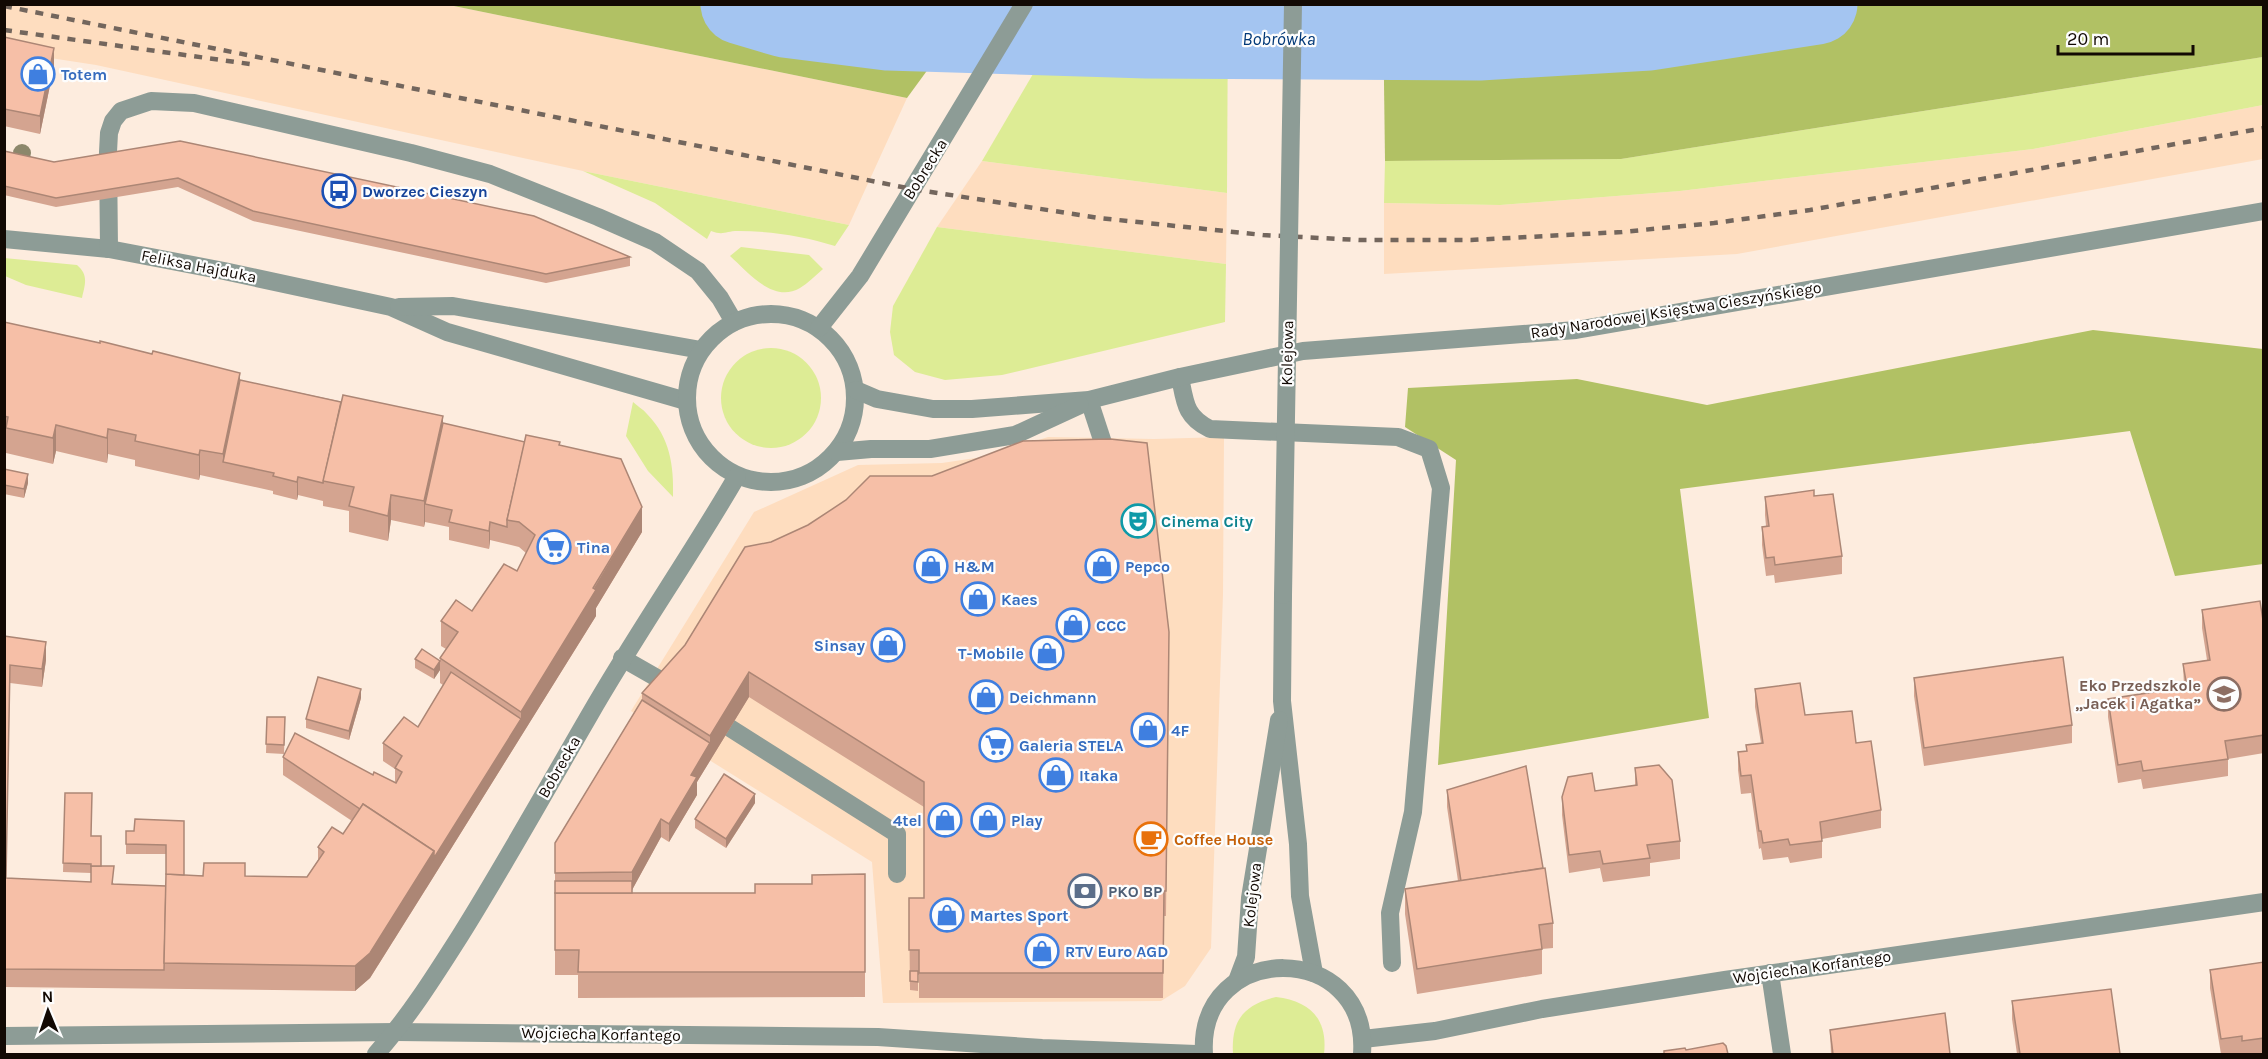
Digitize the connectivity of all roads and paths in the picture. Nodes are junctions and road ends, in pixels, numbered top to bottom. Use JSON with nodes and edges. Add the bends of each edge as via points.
{"nodes":[{"id":1,"x":1024,"y":4,"type":"edge"},
{"id":2,"x":1293,"y":4,"type":"edge"},
{"id":3,"x":2264,"y":211,"type":"edge"},
{"id":4,"x":4,"y":239,"type":"edge"},
{"id":5,"x":109,"y":249,"type":"junction"},
{"id":6,"x":391,"y":307,"type":"junction"},
{"id":7,"x":734,"y":322,"type":"junction"},
{"id":8,"x":819,"y":328,"type":"junction"},
{"id":9,"x":701,"y":350,"type":"junction"},
{"id":10,"x":1180,"y":377,"type":"junction"},
{"id":11,"x":856,"y":390,"type":"junction"},
{"id":12,"x":1089,"y":400,"type":"junction"},
{"id":13,"x":686,"y":401,"type":"junction"},
{"id":14,"x":837,"y":452,"type":"junction"},
{"id":15,"x":1110,"y":464,"type":"edge"},
{"id":16,"x":736,"y":476,"type":"junction"},
{"id":17,"x":622,"y":658,"type":"junction"},
{"id":18,"x":671,"y":686,"type":"edge"},
{"id":19,"x":1282,"y":701,"type":"junction"},
{"id":20,"x":730,"y":729,"type":"edge"},
{"id":21,"x":897,"y":874,"type":"dead end"},
{"id":22,"x":2264,"y":902,"type":"edge"},
{"id":23,"x":1392,"y":963,"type":"dead end"},
{"id":24,"x":1314,"y":973,"type":"junction"},
{"id":25,"x":1770,"y":973,"type":"junction"},
{"id":26,"x":1237,"y":981,"type":"junction"},
{"id":27,"x":396,"y":1032,"type":"junction"},
{"id":28,"x":4,"y":1036,"type":"edge"},
{"id":29,"x":1362,"y":1047,"type":"edge"},
{"id":30,"x":376,"y":1054,"type":"edge"},
{"id":31,"x":1196,"y":1054,"type":"edge"},
{"id":32,"x":1204,"y":1054,"type":"edge"},
{"id":33,"x":1782,"y":1054,"type":"edge"}],
"edges":[{"from":1,"to":8,"type":"street","name":"Bobrecka","via":[[860,276]]},
{"from":2,"to":19,"type":"street","name":"Kolejowa","bridge":true},
{"from":3,"to":10,"type":"street","name":"Rady Narodowej Księstwa Cieszyńskiego","via":[[1576,330],[1303,351]]},
{"from":4,"to":5,"type":"street","name":"Feliksa Hajduka"},
{"from":5,"to":6,"type":"street","name":"Feliksa Hajduka"},
{"from":5,"to":7,"type":"street","via":[[108,152],[113,121],[121,111],[151,101],[194,103],[490,174],[598,217],[655,242],[698,272]]},
{"from":6,"to":9,"type":"street","name":"Feliksa Hajduka","via":[[453,306]]},
{"from":6,"to":13,"type":"street","name":"Feliksa Hajduka","via":[[447,332]]},
{"from":7,"to":8,"type":"street","via":[[755,315],[777,314],[799,318]]},
{"from":7,"to":9,"type":"street"},
{"from":8,"to":11,"type":"street","via":[[837,345],[850,366]]},
{"from":9,"to":13,"type":"street","via":[[690,374]]},
{"from":10,"to":12,"type":"street","name":"Rady Narodowej Księstwa Cieszyńskiego"},
{"from":10,"to":23,"type":"street","via":[[1186,404],[1196,422],[1210,429],[1398,437],[1429,449],[1441,488],[1413,812],[1390,913]]},
{"from":11,"to":12,"type":"street","name":"Rady Narodowej Księstwa Cieszyńskiego","via":[[877,399],[933,409]]},
{"from":11,"to":14,"type":"street","via":[[855,412]]},
{"from":12,"to":14,"type":"street","name":"Rady Narodowej Księstwa Cieszyńskiego","via":[[1015,435],[930,449]]},
{"from":12,"to":15,"type":"street"},
{"from":13,"to":16,"type":"street","via":[[699,443],[713,460]]},
{"from":14,"to":16,"type":"street","via":[[820,468],[799,478],[776,483]]},
{"from":16,"to":17,"type":"street","name":"Bobrecka","via":[[704,533]]},
{"from":17,"to":18,"type":"street"},
{"from":17,"to":27,"type":"street","name":"Bobrecka","via":[[492,885]]},
{"from":19,"to":24,"type":"street","name":"Kolejowa","via":[[1300,896]]},
{"from":19,"to":26,"type":"street","name":"Kolejowa","via":[[1250,898],[1246,957]]},
{"from":20,"to":21,"type":"street","via":[[897,834]]},
{"from":22,"to":25,"type":"street","name":"Wojciecha Korfantego"},
{"from":24,"to":26,"type":"street","via":[[1288,967],[1262,970]]},
{"from":24,"to":29,"type":"street","via":[[1333,984],[1348,1000],[1358,1018]]},
{"from":25,"to":29,"type":"street","name":"Wojciecha Korfantego","via":[[1542,1009]]},
{"from":25,"to":33,"type":"street"},
{"from":26,"to":32,"type":"street","via":[[1220,997],[1209,1017]]},
{"from":27,"to":28,"type":"street","name":"Wojciecha Korfantego"},
{"from":27,"to":30,"type":"street","name":"Bobrecka"},
{"from":27,"to":31,"type":"street","name":"Wojciecha Korfantego","via":[[878,1037]]}]}
